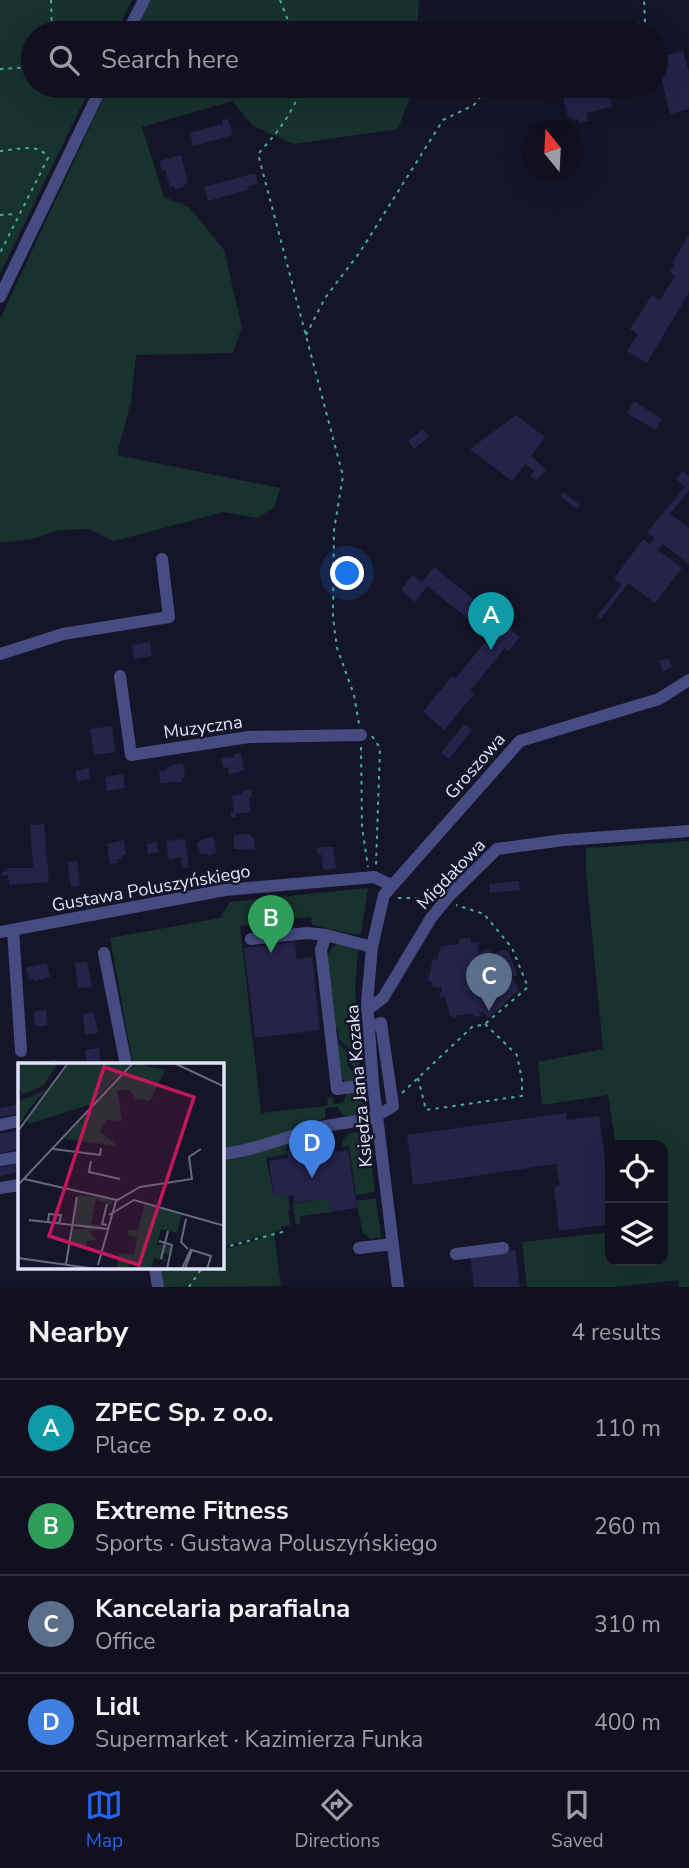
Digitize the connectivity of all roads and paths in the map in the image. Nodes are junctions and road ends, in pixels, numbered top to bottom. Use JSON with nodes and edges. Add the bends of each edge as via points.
{"nodes":[{"id":1,"x":51,"y":0,"type":"edge"},
{"id":2,"x":144,"y":0,"type":"edge"},
{"id":3,"x":280,"y":0,"type":"edge"},
{"id":4,"x":644,"y":0,"type":"edge"},
{"id":5,"x":52,"y":21,"type":"edge"},
{"id":6,"x":133,"y":21,"type":"edge"},
{"id":7,"x":288,"y":21,"type":"edge"},
{"id":8,"x":645,"y":21,"type":"edge"},
{"id":9,"x":21,"y":68,"type":"edge"},
{"id":10,"x":0,"y":69,"type":"edge"},
{"id":11,"x":96,"y":98,"type":"edge"},
{"id":12,"x":298,"y":98,"type":"edge"},
{"id":13,"x":480,"y":98,"type":"edge"},
{"id":14,"x":0,"y":151,"type":"edge"},
{"id":15,"x":18,"y":214,"type":"junction"},
{"id":16,"x":0,"y":215,"type":"edge"},
{"id":17,"x":0,"y":253,"type":"edge"},
{"id":18,"x":0,"y":297,"type":"edge"},
{"id":19,"x":305,"y":336,"type":"junction"},
{"id":20,"x":162,"y":559,"type":"dead end"},
{"id":21,"x":0,"y":654,"type":"edge"},
{"id":22,"x":120,"y":676,"type":"dead end"},
{"id":23,"x":689,"y":680,"type":"edge"},
{"id":24,"x":361,"y":735,"type":"junction"},
{"id":25,"x":689,"y":831,"type":"edge"},
{"id":26,"x":372,"y":877,"type":"junction"},
{"id":27,"x":391,"y":885,"type":"junction"},
{"id":28,"x":383,"y":898,"type":"junction"},
{"id":29,"x":446,"y":900,"type":"junction"},
{"id":30,"x":6,"y":931,"type":"edge"},
{"id":31,"x":326,"y":935,"type":"junction"},
{"id":32,"x":251,"y":939,"type":"dead end"},
{"id":33,"x":372,"y":947,"type":"junction"},
{"id":34,"x":104,"y":953,"type":"dead end"},
{"id":35,"x":367,"y":1010,"type":"junction"},
{"id":36,"x":485,"y":1024,"type":"junction"},
{"id":37,"x":369,"y":1027,"type":"junction"},
{"id":38,"x":21,"y":1051,"type":"dead end"},
{"id":39,"x":126,"y":1063,"type":"edge"},
{"id":40,"x":418,"y":1077,"type":"junction"},
{"id":41,"x":373,"y":1084,"type":"junction"},
{"id":42,"x":393,"y":1106,"type":"junction"},
{"id":43,"x":377,"y":1117,"type":"junction"},
{"id":44,"x":18,"y":1121,"type":"edge"},
{"id":45,"x":0,"y":1125,"type":"edge"},
{"id":46,"x":224,"y":1154,"type":"edge"},
{"id":47,"x":18,"y":1157,"type":"edge"},
{"id":48,"x":0,"y":1160,"type":"edge"},
{"id":49,"x":18,"y":1185,"type":"edge"},
{"id":50,"x":0,"y":1188,"type":"edge"},
{"id":51,"x":286,"y":1231,"type":"dead end"},
{"id":52,"x":393,"y":1244,"type":"junction"},
{"id":53,"x":224,"y":1247,"type":"edge"},
{"id":54,"x":359,"y":1248,"type":"dead end"},
{"id":55,"x":503,"y":1248,"type":"dead end"},
{"id":56,"x":456,"y":1254,"type":"dead end"},
{"id":57,"x":155,"y":1269,"type":"edge"},
{"id":58,"x":201,"y":1269,"type":"edge"},
{"id":59,"x":158,"y":1287,"type":"edge"},
{"id":60,"x":189,"y":1287,"type":"edge"},
{"id":61,"x":398,"y":1287,"type":"edge"}],
"edges":[{"from":1,"to":5,"type":"path"},
{"from":2,"to":6,"type":"street"},
{"from":3,"to":7,"type":"path"},
{"from":4,"to":8,"type":"path"},
{"from":9,"to":10,"type":"path"},
{"from":11,"to":18,"type":"street"},
{"from":12,"to":19,"type":"path","via":[[284,125],[258,154]]},
{"from":13,"to":19,"type":"path","via":[[443,120],[360,252],[325,298]]},
{"from":14,"to":15,"type":"path","via":[[37,148],[48,158]]},
{"from":15,"to":16,"type":"path"},
{"from":15,"to":17,"type":"path"},
{"from":19,"to":24,"type":"path","via":[[343,476],[334,530],[333,617]]},
{"from":20,"to":21,"type":"street","via":[[169,617],[63,634]]},
{"from":22,"to":24,"type":"street","name":"Muzyczna","via":[[131,755],[249,737]]},
{"from":23,"to":27,"type":"street","name":"Groszowa","via":[[659,699],[520,741]]},
{"from":24,"to":26,"type":"path","via":[[362,827]]},
{"from":24,"to":26,"type":"path","via":[[372,736],[380,748],[378,853]]},
{"from":25,"to":29,"type":"street","name":"Migdałowa","via":[[507,846],[489,854]]},
{"from":26,"to":27,"type":"street"},
{"from":26,"to":30,"type":"street","name":"Gustawa Poluszyńskiego","via":[[225,890]]},
{"from":27,"to":28,"type":"street","name":"Księdza Jana Kozaka"},
{"from":28,"to":29,"type":"path"},
{"from":28,"to":33,"type":"street","name":"Księdza Jana Kozaka"},
{"from":29,"to":35,"type":"street","name":"Migdałowa","via":[[383,998]]},
{"from":29,"to":36,"type":"path","via":[[484,914],[512,948],[528,987]]},
{"from":30,"to":38,"type":"street"},
{"from":31,"to":32,"type":"street"},
{"from":31,"to":33,"type":"street"},
{"from":31,"to":41,"type":"street","via":[[321,950],[337,1089]]},
{"from":33,"to":35,"type":"street","name":"Księdza Jana Kozaka"},
{"from":34,"to":39,"type":"street"},
{"from":35,"to":37,"type":"street","name":"Księdza Jana Kozaka"},
{"from":36,"to":40,"type":"path","via":[[472,1027]]},
{"from":36,"to":40,"type":"path","via":[[517,1055],[522,1096],[426,1110]]},
{"from":37,"to":41,"type":"street","name":"Księdza Jana Kozaka"},
{"from":37,"to":42,"type":"street","via":[[381,1023]]},
{"from":40,"to":42,"type":"path"},
{"from":41,"to":43,"type":"street","name":"Księdza Jana Kozaka"},
{"from":42,"to":43,"type":"street"},
{"from":43,"to":46,"type":"street"},
{"from":43,"to":52,"type":"street","name":"Księdza Jana Kozaka"},
{"from":44,"to":45,"type":"street"},
{"from":47,"to":48,"type":"street"},
{"from":49,"to":50,"type":"street"},
{"from":51,"to":53,"type":"path"},
{"from":52,"to":54,"type":"street"},
{"from":52,"to":61,"type":"street","name":"Księdza Jana Kozaka"},
{"from":55,"to":56,"type":"street"},
{"from":57,"to":59,"type":"street"},
{"from":58,"to":60,"type":"path"}]}
